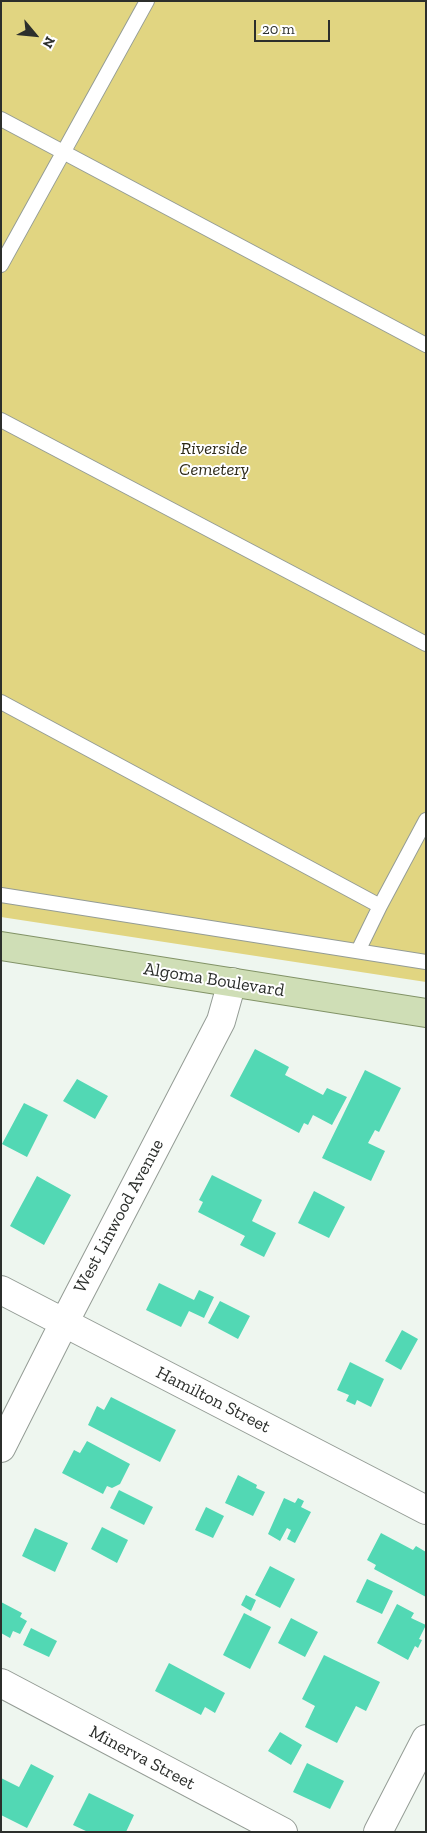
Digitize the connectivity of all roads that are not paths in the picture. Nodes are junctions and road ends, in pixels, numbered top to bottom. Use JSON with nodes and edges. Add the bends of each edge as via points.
{"nodes":[{"id":1,"x":147,"y":1,"type":"edge"},
{"id":2,"x":1,"y":119,"type":"edge"},
{"id":3,"x":64,"y":152,"type":"junction"},
{"id":4,"x":1,"y":265,"type":"edge"},
{"id":5,"x":426,"y":345,"type":"edge"},
{"id":6,"x":1,"y":420,"type":"edge"},
{"id":7,"x":426,"y":644,"type":"edge"},
{"id":8,"x":1,"y":702,"type":"edge"},
{"id":9,"x":426,"y":820,"type":"edge"},
{"id":10,"x":1,"y":895,"type":"edge"},
{"id":11,"x":380,"y":906,"type":"junction"},
{"id":12,"x":1,"y":946,"type":"edge"},
{"id":13,"x":358,"y":951,"type":"junction"},
{"id":14,"x":426,"y":962,"type":"edge"},
{"id":15,"x":232,"y":982,"type":"junction"},
{"id":16,"x":426,"y":1013,"type":"edge"},
{"id":17,"x":1,"y":1290,"type":"edge"},
{"id":18,"x":64,"y":1323,"type":"junction"},
{"id":19,"x":1,"y":1448,"type":"edge"},
{"id":20,"x":426,"y":1510,"type":"edge"},
{"id":21,"x":1,"y":1683,"type":"edge"},
{"id":22,"x":426,"y":1739,"type":"edge"},
{"id":23,"x":283,"y":1832,"type":"edge"},
{"id":24,"x":378,"y":1832,"type":"edge"}],
"edges":[{"from":1,"to":3,"type":"lane"},
{"from":2,"to":3,"type":"lane"},
{"from":3,"to":4,"type":"lane"},
{"from":3,"to":5,"type":"lane"},
{"from":6,"to":7,"type":"lane"},
{"from":8,"to":11,"type":"lane"},
{"from":9,"to":11,"type":"lane"},
{"from":10,"to":13,"type":"lane"},
{"from":11,"to":13,"type":"lane"},
{"from":12,"to":15,"type":"main road","name":"Algoma Boulevard"},
{"from":13,"to":14,"type":"lane"},
{"from":15,"to":16,"type":"main road","name":"Algoma Boulevard"},
{"from":15,"to":18,"type":"street","name":"West Linwood Avenue","via":[[221,1021]]},
{"from":17,"to":18,"type":"street","name":"Hamilton Street"},
{"from":18,"to":19,"type":"street","name":"West Linwood Avenue"},
{"from":18,"to":20,"type":"street","name":"Hamilton Street"},
{"from":21,"to":23,"type":"street","name":"Minerva Street"},
{"from":22,"to":24,"type":"street"}]}
